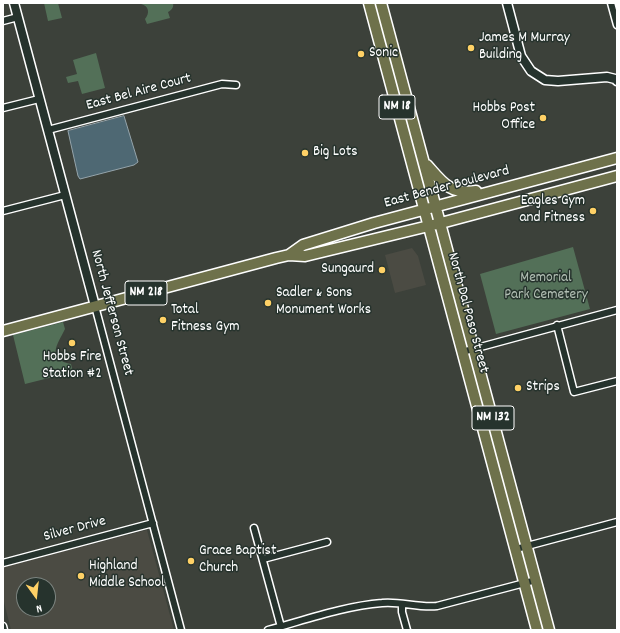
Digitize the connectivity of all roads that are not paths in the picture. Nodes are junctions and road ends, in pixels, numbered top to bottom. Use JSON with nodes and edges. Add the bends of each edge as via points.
{"nodes":[{"id":1,"x":14,"y":3,"type":"edge"},
{"id":2,"x":369,"y":3,"type":"edge"},
{"id":3,"x":381,"y":3,"type":"edge"},
{"id":4,"x":508,"y":3,"type":"edge"},
{"id":5,"x":611,"y":3,"type":"edge"},
{"id":6,"x":18,"y":17,"type":"junction"},
{"id":7,"x":3,"y":21,"type":"edge"},
{"id":8,"x":617,"y":25,"type":"edge"},
{"id":9,"x":617,"y":81,"type":"edge"},
{"id":10,"x":236,"y":85,"type":"dead end"},
{"id":11,"x":39,"y":98,"type":"junction"},
{"id":12,"x":3,"y":108,"type":"edge"},
{"id":13,"x":48,"y":130,"type":"junction"},
{"id":14,"x":617,"y":158,"type":"edge"},
{"id":15,"x":424,"y":162,"type":"junction"},
{"id":16,"x":617,"y":176,"type":"edge"},
{"id":17,"x":533,"y":180,"type":"junction"},
{"id":18,"x":488,"y":192,"type":"junction"},
{"id":19,"x":65,"y":195,"type":"junction"},
{"id":20,"x":534,"y":199,"type":"junction"},
{"id":21,"x":436,"y":207,"type":"junction"},
{"id":22,"x":424,"y":210,"type":"junction"},
{"id":23,"x":3,"y":212,"type":"edge"},
{"id":24,"x":441,"y":224,"type":"junction"},
{"id":25,"x":429,"y":226,"type":"junction"},
{"id":26,"x":289,"y":255,"type":"junction"},
{"id":27,"x":96,"y":306,"type":"junction"},
{"id":28,"x":617,"y":310,"type":"edge"},
{"id":29,"x":558,"y":325,"type":"junction"},
{"id":30,"x":3,"y":331,"type":"edge"},
{"id":31,"x":474,"y":348,"type":"junction"},
{"id":32,"x":462,"y":352,"type":"junction"},
{"id":33,"x":617,"y":381,"type":"edge"},
{"id":34,"x":617,"y":522,"type":"edge"},
{"id":35,"x":153,"y":523,"type":"junction"},
{"id":36,"x":254,"y":528,"type":"dead end"},
{"id":37,"x":327,"y":542,"type":"dead end"},
{"id":38,"x":527,"y":546,"type":"junction"},
{"id":39,"x":516,"y":549,"type":"junction"},
{"id":40,"x":263,"y":560,"type":"junction"},
{"id":41,"x":3,"y":562,"type":"edge"},
{"id":42,"x":536,"y":580,"type":"junction"},
{"id":43,"x":525,"y":583,"type":"junction"},
{"id":44,"x":402,"y":604,"type":"junction"},
{"id":45,"x":3,"y":626,"type":"edge"},
{"id":46,"x":281,"y":627,"type":"junction"},
{"id":47,"x":4,"y":630,"type":"edge"},
{"id":48,"x":181,"y":630,"type":"edge"},
{"id":49,"x":268,"y":630,"type":"edge"},
{"id":50,"x":407,"y":630,"type":"edge"},
{"id":51,"x":537,"y":630,"type":"edge"},
{"id":52,"x":549,"y":630,"type":"edge"}],
"edges":[{"from":1,"to":6,"type":"street","name":"North Jefferson Street"},
{"from":2,"to":22,"type":"main road","name":"North Dal Paso Street","number":"NM 18"},
{"from":3,"to":15,"type":"main road","name":"North Dal Paso Street","number":"NM 18"},
{"from":4,"to":9,"type":"street","via":[[521,56],[533,73],[545,80],[607,77]]},
{"from":5,"to":8,"type":"street"},
{"from":6,"to":7,"type":"street"},
{"from":6,"to":11,"type":"street","name":"North Jefferson Street"},
{"from":10,"to":13,"type":"street","name":"East Bel Aire Court","via":[[222,84]]},
{"from":11,"to":12,"type":"street"},
{"from":11,"to":13,"type":"street","name":"North Jefferson Street"},
{"from":13,"to":19,"type":"street","name":"North Jefferson Street"},
{"from":14,"to":17,"type":"main road","name":"East Bender Boulevard"},
{"from":15,"to":18,"type":"main road","via":[[438,179],[450,188],[461,192]]},
{"from":15,"to":21,"type":"main road","name":"North Dal Paso Street","number":"NM 18"},
{"from":16,"to":20,"type":"main road","name":"East Bender Boulevard"},
{"from":17,"to":18,"type":"main road","name":"East Bender Boulevard"},
{"from":17,"to":20,"type":"main road"},
{"from":18,"to":21,"type":"main road","name":"East Bender Boulevard"},
{"from":19,"to":23,"type":"street"},
{"from":19,"to":27,"type":"street","name":"North Jefferson Street"},
{"from":20,"to":24,"type":"main road","name":"East Bender Boulevard"},
{"from":21,"to":22,"type":"main road","name":"East Bender Boulevard","number":"NM 218"},
{"from":21,"to":24,"type":"main road","name":"North Dal Paso Street","number":"NM 132"},
{"from":22,"to":25,"type":"main road","name":"North Dal Paso Street","number":"NM 132"},
{"from":22,"to":26,"type":"main road","name":"East Bender Boulevard","number":"NM 218","via":[[303,245]]},
{"from":24,"to":25,"type":"main road","name":"East Bender Boulevard"},
{"from":24,"to":31,"type":"main road","name":"North Dal Paso Street","number":"NM 132"},
{"from":25,"to":26,"type":"main road","name":"East Bender Boulevard","via":[[305,256]]},
{"from":25,"to":32,"type":"main road","name":"North Dal Paso Street","number":"NM 132"},
{"from":26,"to":27,"type":"main road","name":"East Bender Boulevard","number":"NM 218"},
{"from":27,"to":30,"type":"main road","name":"East Bender Boulevard","number":"NM 218"},
{"from":27,"to":35,"type":"street","name":"North Jefferson Street"},
{"from":28,"to":29,"type":"street"},
{"from":29,"to":31,"type":"street"},
{"from":29,"to":33,"type":"street","via":[[574,392]]},
{"from":31,"to":32,"type":"street"},
{"from":31,"to":38,"type":"main road","name":"North Dal Paso Street","number":"NM 132"},
{"from":32,"to":39,"type":"main road","name":"North Dal Paso Street","number":"NM 132"},
{"from":34,"to":38,"type":"street"},
{"from":35,"to":41,"type":"street","name":"Silver Drive"},
{"from":35,"to":48,"type":"street","name":"North Jefferson Street"},
{"from":36,"to":40,"type":"street"},
{"from":37,"to":40,"type":"street"},
{"from":38,"to":39,"type":"street"},
{"from":38,"to":42,"type":"main road","name":"North Dal Paso Street","number":"NM 132"},
{"from":39,"to":43,"type":"main road","name":"North Dal Paso Street","number":"NM 132"},
{"from":40,"to":46,"type":"street"},
{"from":42,"to":43,"type":"street"},
{"from":42,"to":52,"type":"main road","name":"North Dal Paso Street","number":"NM 132"},
{"from":43,"to":44,"type":"street","via":[[437,606]]},
{"from":43,"to":51,"type":"main road","name":"North Dal Paso Street","number":"NM 132"},
{"from":44,"to":46,"type":"street","via":[[390,602],[366,605]]},
{"from":44,"to":50,"type":"street"},
{"from":45,"to":47,"type":"street"},
{"from":46,"to":49,"type":"street"}]}
